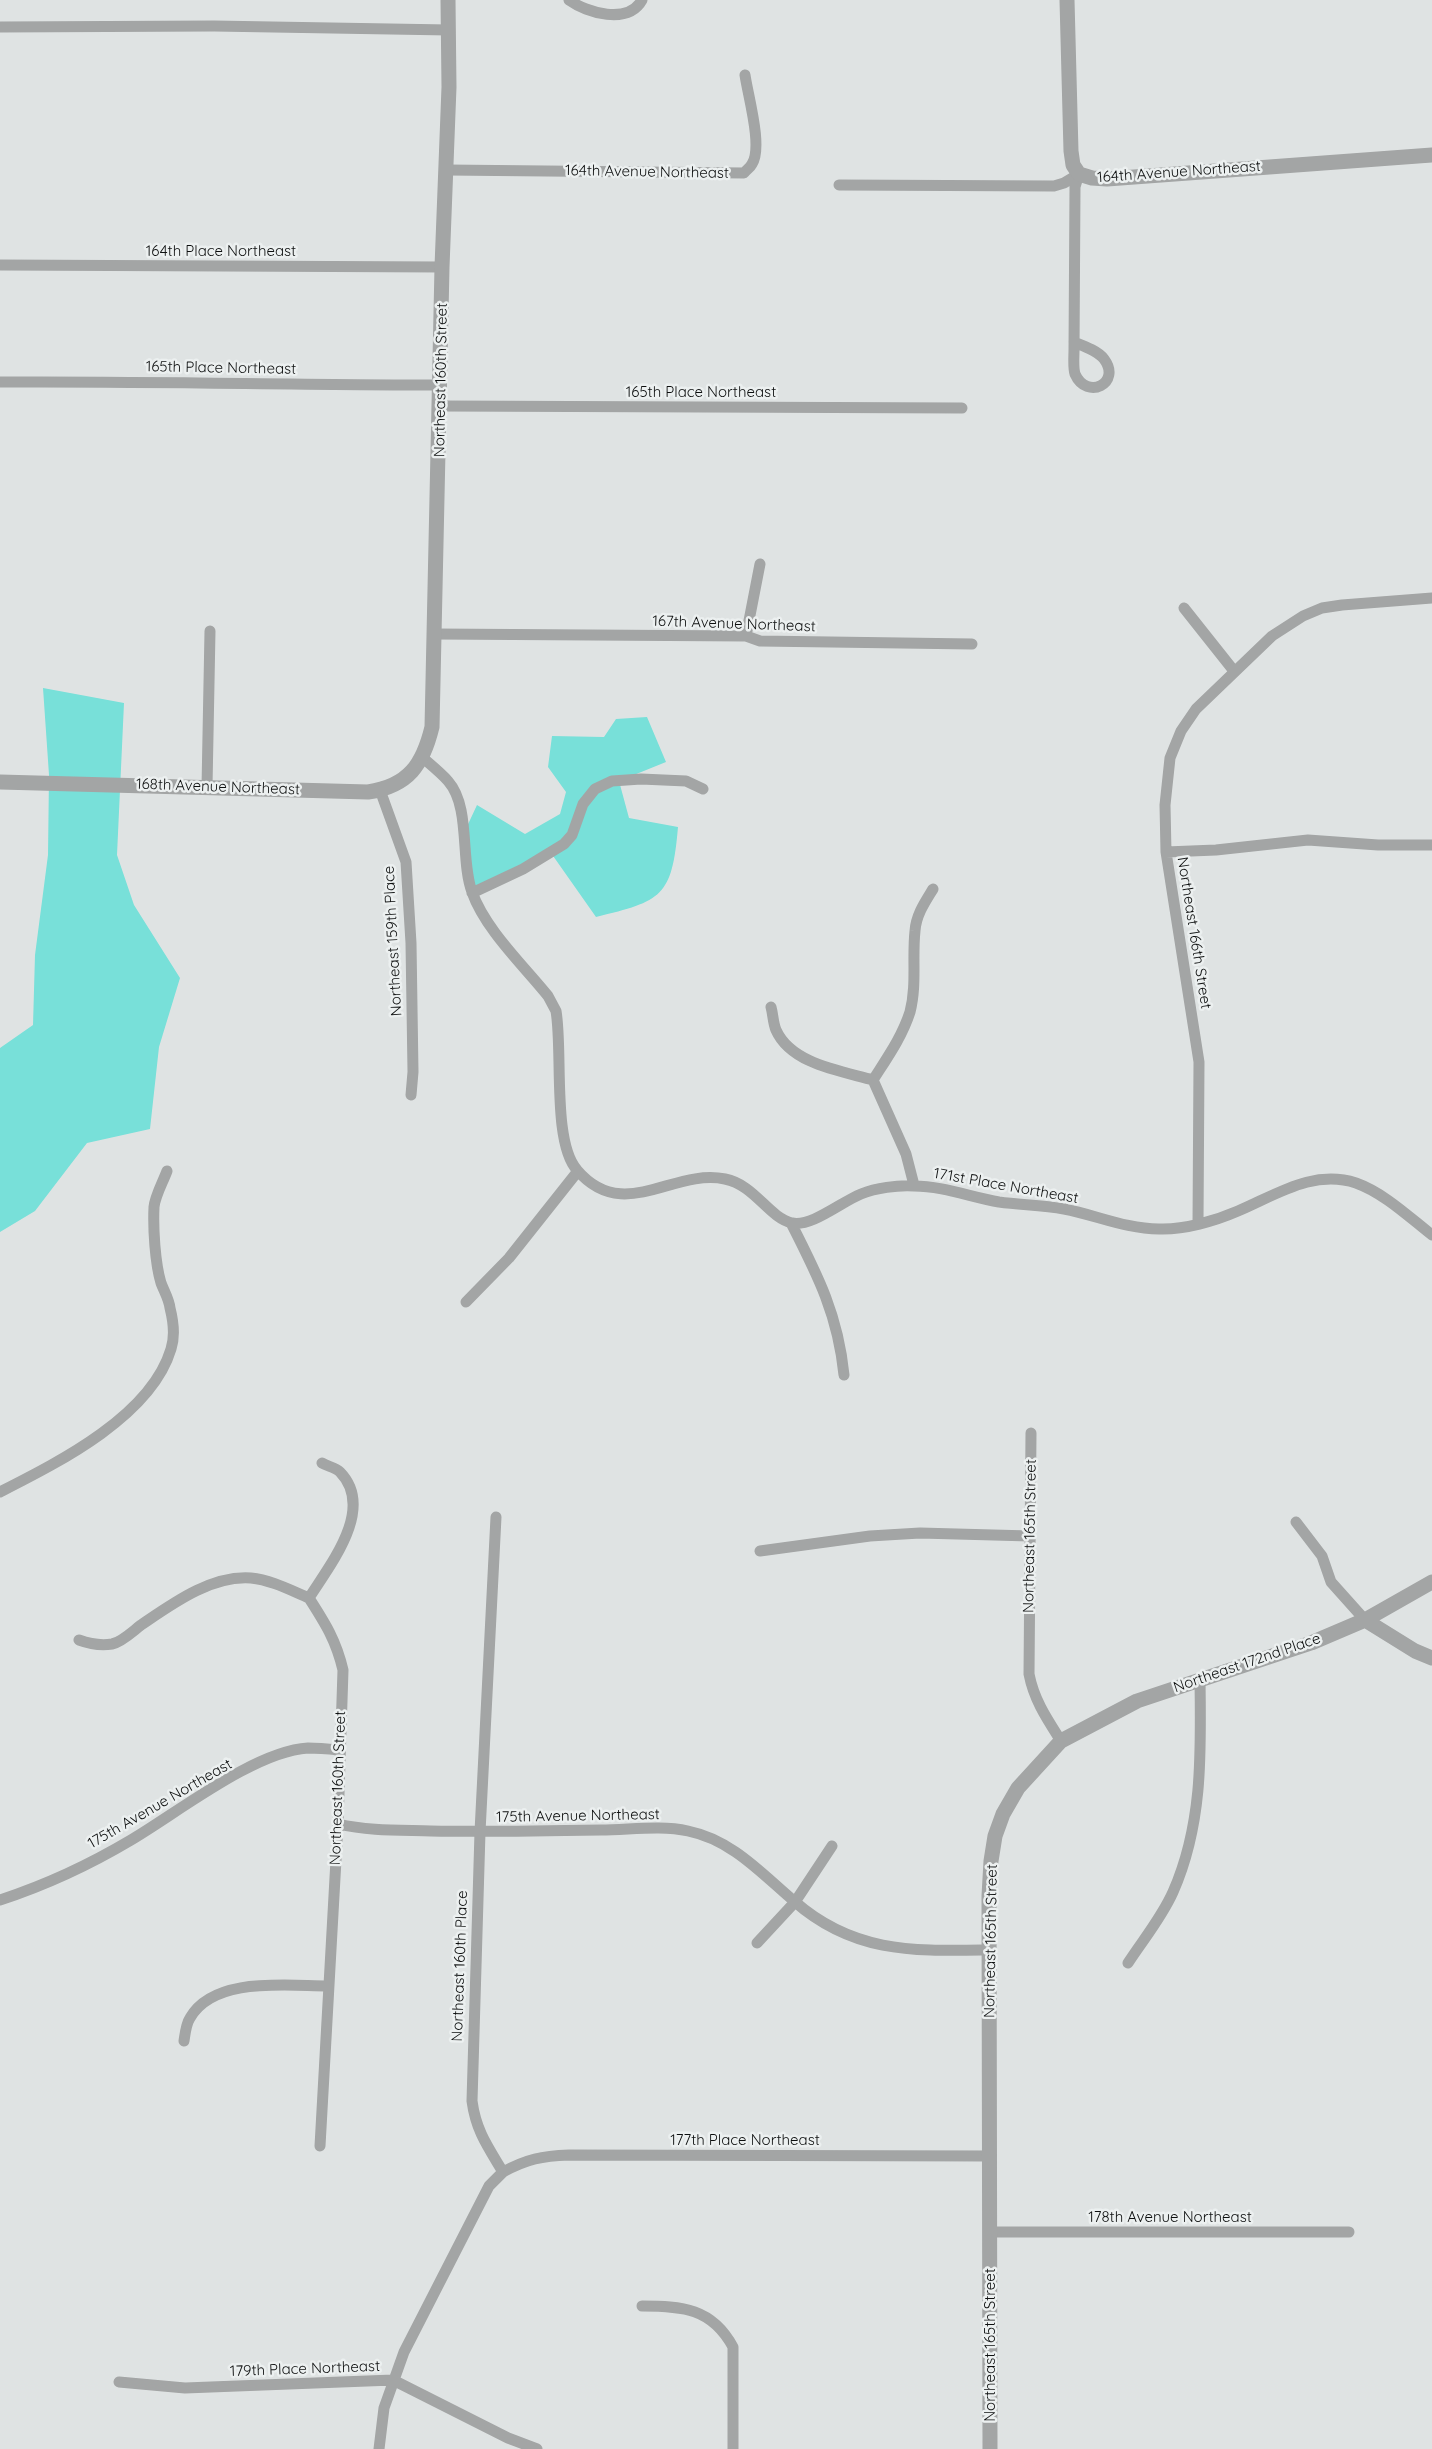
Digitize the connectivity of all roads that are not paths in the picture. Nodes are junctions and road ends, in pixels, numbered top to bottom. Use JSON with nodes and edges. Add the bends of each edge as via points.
{"nodes":[{"id":1,"x":448,"y":0,"type":"edge"},
{"id":2,"x":569,"y":0,"type":"edge"},
{"id":3,"x":642,"y":0,"type":"edge"},
{"id":4,"x":1067,"y":0,"type":"edge"},
{"id":5,"x":0,"y":27,"type":"edge"},
{"id":6,"x":449,"y":30,"type":"junction"},
{"id":7,"x":745,"y":75,"type":"dead end"},
{"id":8,"x":1432,"y":156,"type":"edge"},
{"id":9,"x":447,"y":170,"type":"junction"},
{"id":10,"x":1079,"y":174,"type":"junction"},
{"id":11,"x":840,"y":185,"type":"dead end"},
{"id":12,"x":0,"y":265,"type":"edge"},
{"id":13,"x":442,"y":267,"type":"junction"},
{"id":14,"x":1074,"y":342,"type":"dead end"},
{"id":15,"x":0,"y":382,"type":"edge"},
{"id":16,"x":441,"y":385,"type":"junction"},
{"id":17,"x":441,"y":406,"type":"junction"},
{"id":18,"x":962,"y":408,"type":"dead end"},
{"id":19,"x":760,"y":564,"type":"dead end"},
{"id":20,"x":1432,"y":598,"type":"edge"},
{"id":21,"x":1184,"y":608,"type":"dead end"},
{"id":22,"x":210,"y":631,"type":"dead end"},
{"id":23,"x":435,"y":634,"type":"junction"},
{"id":24,"x":746,"y":636,"type":"junction"},
{"id":25,"x":972,"y":644,"type":"dead end"},
{"id":26,"x":1234,"y":671,"type":"junction"},
{"id":27,"x":423,"y":758,"type":"junction"},
{"id":28,"x":0,"y":782,"type":"edge"},
{"id":29,"x":207,"y":787,"type":"junction"},
{"id":30,"x":703,"y":789,"type":"dead end"},
{"id":31,"x":380,"y":790,"type":"junction"},
{"id":32,"x":1432,"y":845,"type":"edge"},
{"id":33,"x":1166,"y":852,"type":"junction"},
{"id":34,"x":933,"y":889,"type":"dead end"},
{"id":35,"x":472,"y":893,"type":"junction"},
{"id":36,"x":771,"y":1007,"type":"dead end"},
{"id":37,"x":873,"y":1080,"type":"junction"},
{"id":38,"x":411,"y":1095,"type":"dead end"},
{"id":39,"x":167,"y":1171,"type":"dead end"},
{"id":40,"x":578,"y":1171,"type":"junction"},
{"id":41,"x":914,"y":1186,"type":"junction"},
{"id":42,"x":791,"y":1223,"type":"junction"},
{"id":43,"x":1198,"y":1223,"type":"junction"},
{"id":44,"x":1432,"y":1235,"type":"edge"},
{"id":45,"x":466,"y":1302,"type":"dead end"},
{"id":46,"x":844,"y":1375,"type":"dead end"},
{"id":47,"x":1031,"y":1432,"type":"dead end"},
{"id":48,"x":322,"y":1464,"type":"dead end"},
{"id":49,"x":0,"y":1492,"type":"edge"},
{"id":50,"x":496,"y":1517,"type":"dead end"},
{"id":51,"x":1296,"y":1522,"type":"dead end"},
{"id":52,"x":1030,"y":1536,"type":"junction"},
{"id":53,"x":760,"y":1551,"type":"dead end"},
{"id":54,"x":1432,"y":1582,"type":"edge"},
{"id":55,"x":308,"y":1598,"type":"junction"},
{"id":56,"x":1365,"y":1620,"type":"junction"},
{"id":57,"x":79,"y":1640,"type":"dead end"},
{"id":58,"x":1432,"y":1658,"type":"edge"},
{"id":59,"x":1200,"y":1680,"type":"junction"},
{"id":60,"x":1061,"y":1741,"type":"junction"},
{"id":61,"x":338,"y":1750,"type":"junction"},
{"id":62,"x":338,"y":1824,"type":"junction"},
{"id":63,"x":480,"y":1832,"type":"junction"},
{"id":64,"x":832,"y":1846,"type":"dead end"},
{"id":65,"x":0,"y":1900,"type":"edge"},
{"id":66,"x":795,"y":1902,"type":"junction"},
{"id":67,"x":757,"y":1942,"type":"dead end"},
{"id":68,"x":990,"y":1950,"type":"junction"},
{"id":69,"x":1128,"y":1963,"type":"dead end"},
{"id":70,"x":328,"y":1986,"type":"junction"},
{"id":71,"x":184,"y":2041,"type":"dead end"},
{"id":72,"x":320,"y":2146,"type":"dead end"},
{"id":73,"x":991,"y":2156,"type":"junction"},
{"id":74,"x":503,"y":2172,"type":"junction"},
{"id":75,"x":990,"y":2232,"type":"junction"},
{"id":76,"x":1349,"y":2232,"type":"dead end"},
{"id":77,"x":642,"y":2306,"type":"dead end"},
{"id":78,"x":393,"y":2380,"type":"junction"},
{"id":79,"x":119,"y":2382,"type":"dead end"},
{"id":80,"x":379,"y":2449,"type":"edge"},
{"id":81,"x":537,"y":2449,"type":"edge"},
{"id":82,"x":733,"y":2449,"type":"edge"},
{"id":83,"x":990,"y":2449,"type":"edge"}],
"edges":[{"from":1,"to":6,"type":"street","name":"Northeast 160th Street"},
{"from":2,"to":3,"type":"street","via":[[598,14],[631,9]]},
{"from":4,"to":10,"type":"street","via":[[1071,151],[1073,165]]},
{"from":5,"to":6,"type":"street"},
{"from":6,"to":9,"type":"street","name":"Northeast 160th Street"},
{"from":7,"to":9,"type":"street","name":"164th Avenue Northeast","via":[[756,151],[752,164],[744,173]]},
{"from":8,"to":10,"type":"street","name":"164th Avenue Northeast","via":[[1108,179]]},
{"from":9,"to":13,"type":"street","name":"Northeast 160th Street"},
{"from":10,"to":11,"type":"street","name":"164th Avenue Northeast","via":[[1054,186]]},
{"from":10,"to":14,"type":"street","via":[[1075,187]]},
{"from":12,"to":13,"type":"street","name":"164th Place Northeast"},
{"from":13,"to":16,"type":"street","name":"Northeast 160th Street"},
{"from":15,"to":16,"type":"street","name":"165th Place Northeast"},
{"from":16,"to":17,"type":"street","name":"Northeast 160th Street"},
{"from":17,"to":18,"type":"street","name":"165th Place Northeast"},
{"from":17,"to":23,"type":"street","name":"Northeast 160th Street"},
{"from":19,"to":24,"type":"street"},
{"from":20,"to":26,"type":"street","via":[[1322,608],[1272,636]]},
{"from":21,"to":26,"type":"street"},
{"from":22,"to":29,"type":"street"},
{"from":23,"to":24,"type":"street","name":"167th Avenue Northeast"},
{"from":23,"to":27,"type":"street","name":"Northeast 160th Street","via":[[432,727]]},
{"from":24,"to":25,"type":"street","name":"167th Avenue Northeast","via":[[760,641]]},
{"from":26,"to":33,"type":"street","name":"Northeast 166th Street","via":[[1196,709],[1170,758],[1165,805]]},
{"from":27,"to":31,"type":"street","name":"168th Avenue Northeast","via":[[410,774]]},
{"from":27,"to":35,"type":"street","via":[[450,782],[456,796],[462,816],[465,871]]},
{"from":28,"to":29,"type":"street","name":"168th Avenue Northeast"},
{"from":29,"to":31,"type":"street","name":"168th Avenue Northeast"},
{"from":30,"to":35,"type":"street","via":[[686,781],[612,781],[596,789],[583,804],[572,835],[564,844],[524,869]]},
{"from":31,"to":38,"type":"street","name":"Northeast 159th Place","via":[[406,862],[411,943]]},
{"from":32,"to":33,"type":"street","via":[[1308,840]]},
{"from":33,"to":43,"type":"street","name":"Northeast 166th Street","via":[[1199,1062]]},
{"from":34,"to":37,"type":"street","via":[[920,910],[915,930],[915,984],[910,1012],[901,1036]]},
{"from":35,"to":40,"type":"street","via":[[485,916],[548,996],[556,1011],[564,1146]]},
{"from":36,"to":37,"type":"street","via":[[776,1029],[786,1045],[797,1054],[827,1067]]},
{"from":37,"to":41,"type":"street","via":[[906,1154]]},
{"from":39,"to":49,"type":"street","via":[[154,1206],[161,1281],[170,1306],[172,1347],[163,1370],[150,1388],[114,1423],[82,1448]]},
{"from":40,"to":42,"type":"street","via":[[603,1189],[619,1194],[641,1193],[708,1177],[725,1179],[741,1184]]},
{"from":40,"to":45,"type":"street","via":[[509,1258]]},
{"from":41,"to":42,"type":"street","name":"171st Place Northeast","via":[[875,1189],[804,1223]]},
{"from":41,"to":43,"type":"street","name":"171st Place Northeast","via":[[1001,1202],[1065,1209],[1128,1227],[1179,1228]]},
{"from":42,"to":46,"type":"street","via":[[831,1306]]},
{"from":43,"to":44,"type":"street","name":"171st Place Northeast","via":[[1236,1212],[1299,1184],[1324,1178],[1358,1184],[1387,1200]]},
{"from":47,"to":52,"type":"street","name":"Northeast 165th Street"},
{"from":48,"to":55,"type":"street","via":[[339,1471],[347,1483],[352,1500],[352,1521],[344,1542]]},
{"from":50,"to":63,"type":"street","name":"Northeast 160th Place"},
{"from":51,"to":56,"type":"street","via":[[1322,1556],[1331,1582]]},
{"from":52,"to":53,"type":"street","via":[[920,1533],[870,1536]]},
{"from":52,"to":60,"type":"street","name":"Northeast 165th Street","via":[[1029,1674],[1040,1709]]},
{"from":54,"to":56,"type":"street","name":"Northeast 172nd Place"},
{"from":55,"to":57,"type":"street","via":[[272,1582],[231,1579],[203,1588],[164,1609],[114,1644],[94,1645]]},
{"from":55,"to":61,"type":"street","name":"Northeast 160th Street","via":[[331,1632],[343,1670]]},
{"from":56,"to":58,"type":"street"},
{"from":56,"to":59,"type":"street","name":"Northeast 172nd Place","via":[[1303,1646]]},
{"from":59,"to":60,"type":"street","name":"Northeast 172nd Place","via":[[1137,1701]]},
{"from":59,"to":69,"type":"street","via":[[1201,1749],[1196,1816],[1189,1852],[1173,1893]]},
{"from":60,"to":68,"type":"street","name":"Northeast 165th Street","via":[[1018,1788],[1002,1814],[991,1864]]},
{"from":61,"to":62,"type":"street","name":"Northeast 160th Street"},
{"from":61,"to":65,"type":"street","name":"175th Avenue Northeast","via":[[307,1748],[267,1759],[201,1795],[131,1840],[39,1887]]},
{"from":62,"to":63,"type":"street","name":"175th Avenue Northeast","via":[[362,1830]]},
{"from":62,"to":70,"type":"street","name":"Northeast 160th Street"},
{"from":63,"to":66,"type":"street","name":"175th Avenue Northeast","via":[[686,1831],[724,1844],[764,1873]]},
{"from":63,"to":74,"type":"street","name":"Northeast 160th Place","via":[[472,2101],[475,2123]]},
{"from":64,"to":66,"type":"street"},
{"from":66,"to":67,"type":"street"},
{"from":66,"to":68,"type":"street","name":"175th Avenue Northeast","via":[[831,1927],[879,1945],[916,1951]]},
{"from":68,"to":73,"type":"street","name":"Northeast 165th Street"},
{"from":70,"to":71,"type":"street","via":[[229,1989],[201,2005],[190,2019]]},
{"from":70,"to":72,"type":"street","name":"Northeast 160th Street"},
{"from":73,"to":74,"type":"street","name":"177th Place Northeast","via":[[569,2154],[524,2160]]},
{"from":73,"to":75,"type":"street","name":"Northeast 165th Street"},
{"from":74,"to":78,"type":"street","via":[[490,2184],[458,2243]]},
{"from":75,"to":76,"type":"street","name":"178th Avenue Northeast"},
{"from":75,"to":83,"type":"street","name":"Northeast 165th Street"},
{"from":77,"to":82,"type":"street","via":[[675,2306],[700,2313],[726,2333],[733,2347]]},
{"from":78,"to":79,"type":"street","name":"179th Place Northeast","via":[[185,2388]]},
{"from":78,"to":80,"type":"street","via":[[384,2408]]},
{"from":78,"to":81,"type":"street","name":"179th Place Northeast","via":[[508,2438]]}]}
